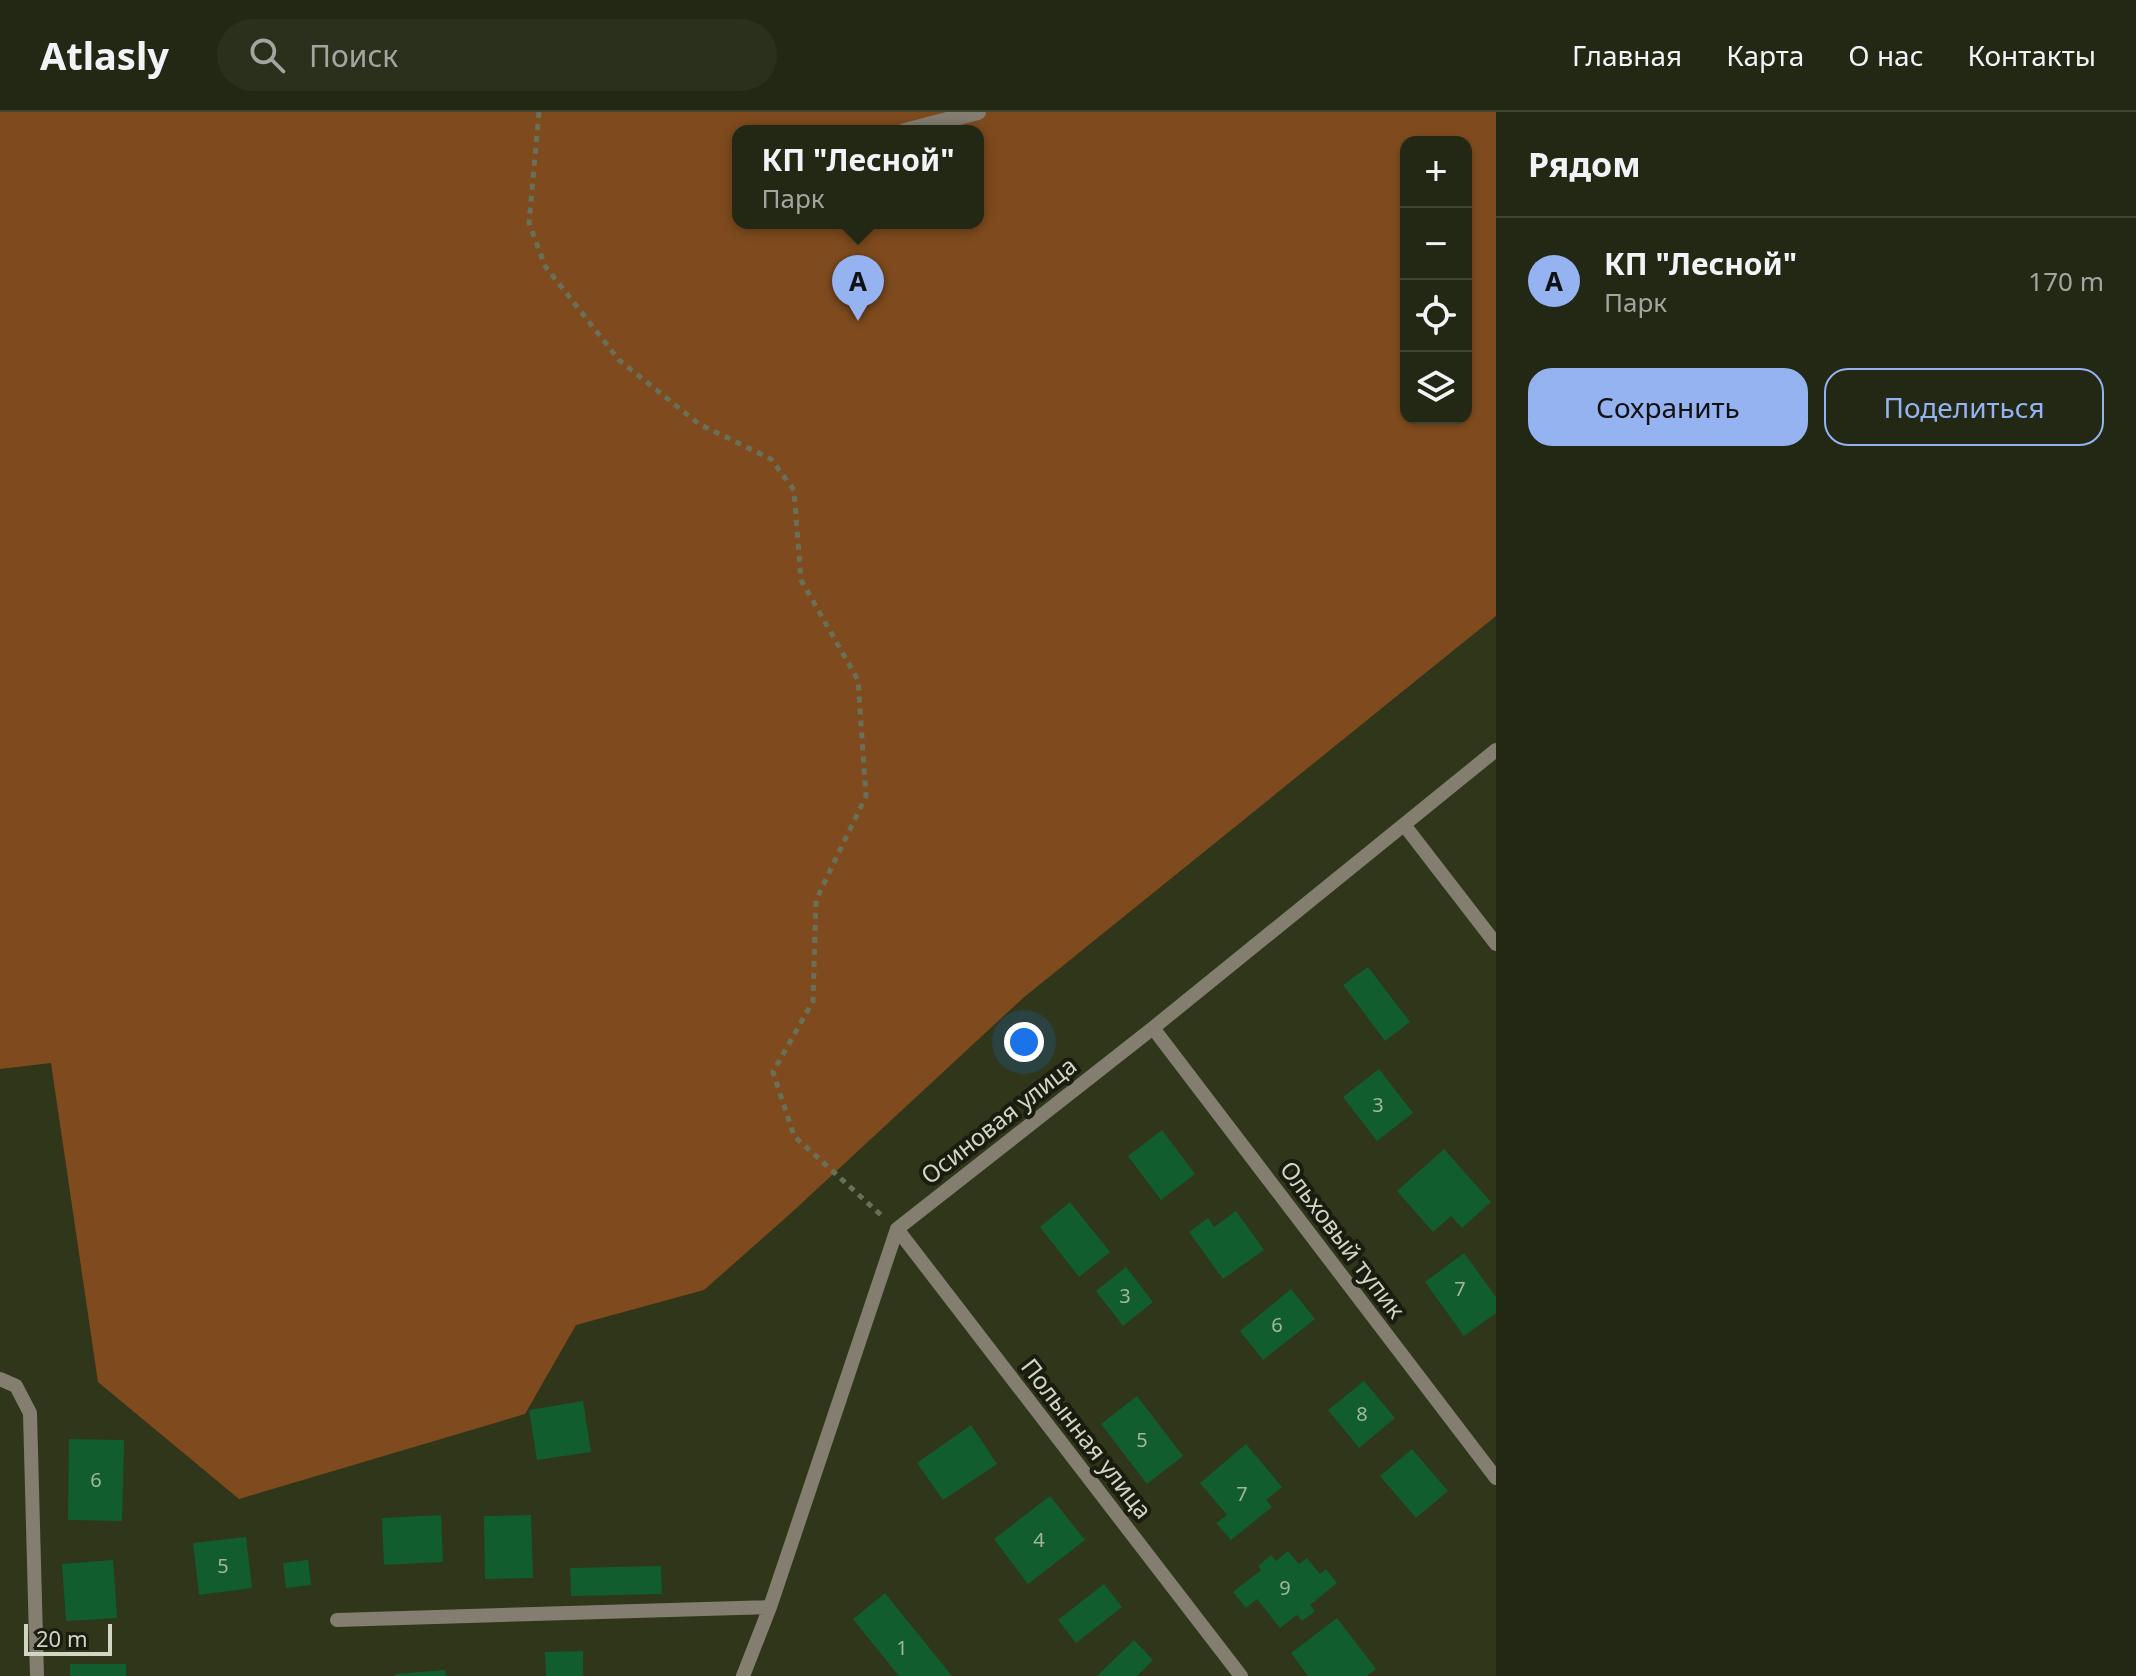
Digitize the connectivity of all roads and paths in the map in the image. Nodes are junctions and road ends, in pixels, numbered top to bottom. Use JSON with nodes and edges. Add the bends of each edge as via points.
{"nodes":[{"id":1,"x":539,"y":112,"type":"edge"},
{"id":2,"x":978,"y":112,"type":"edge"},
{"id":3,"x":928,"y":125,"type":"edge"},
{"id":4,"x":1496,"y":750,"type":"edge"},
{"id":5,"x":1405,"y":826,"type":"junction"},
{"id":6,"x":1496,"y":944,"type":"edge"},
{"id":7,"x":1153,"y":1028,"type":"junction"},
{"id":8,"x":897,"y":1229,"type":"junction"},
{"id":9,"x":0,"y":1379,"type":"edge"},
{"id":10,"x":1496,"y":1478,"type":"edge"},
{"id":11,"x":770,"y":1607,"type":"junction"},
{"id":12,"x":337,"y":1620,"type":"dead end"},
{"id":13,"x":37,"y":1676,"type":"edge"},
{"id":14,"x":743,"y":1676,"type":"edge"},
{"id":15,"x":1241,"y":1676,"type":"edge"}],
"edges":[{"from":1,"to":8,"type":"path","via":[[529,223],[545,266],[619,360],[699,424],[771,459],[794,490],[801,580],[858,680],[866,796],[816,900],[813,1001],[773,1072],[794,1136]]},
{"from":2,"to":3,"type":"street"},
{"from":4,"to":5,"type":"lane","name":"Осиновая улица"},
{"from":5,"to":6,"type":"lane"},
{"from":5,"to":7,"type":"lane","name":"Осиновая улица"},
{"from":7,"to":8,"type":"lane","name":"Осиновая улица"},
{"from":7,"to":10,"type":"lane","name":"Ольховый тупик"},
{"from":8,"to":11,"type":"lane"},
{"from":8,"to":15,"type":"lane","name":"Полынная улица"},
{"from":9,"to":13,"type":"lane","via":[[16,1386],[30,1413]]},
{"from":11,"to":12,"type":"lane"},
{"from":11,"to":14,"type":"lane"}]}
